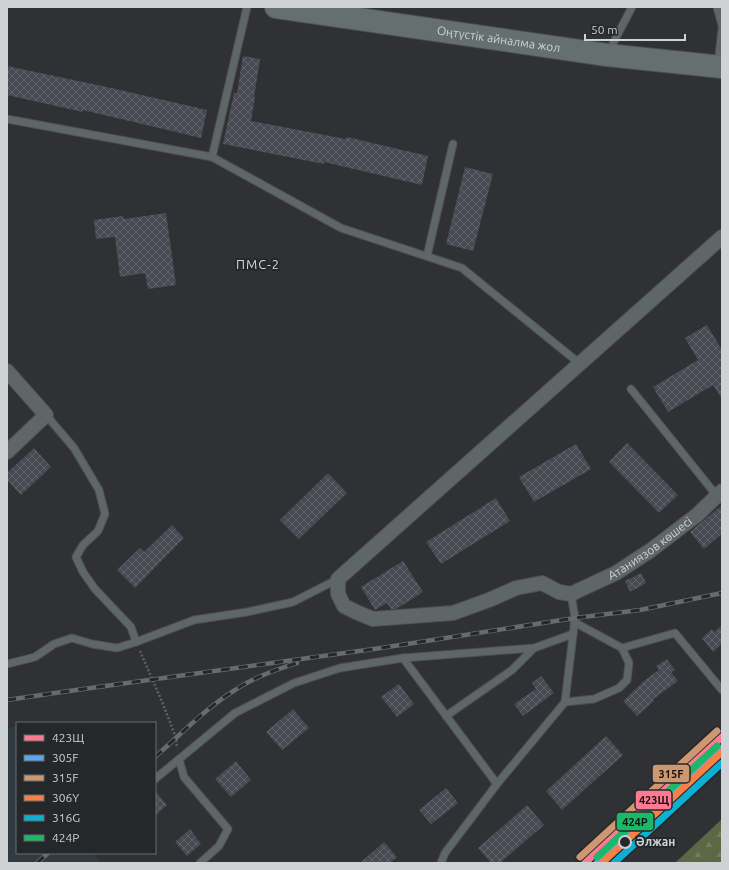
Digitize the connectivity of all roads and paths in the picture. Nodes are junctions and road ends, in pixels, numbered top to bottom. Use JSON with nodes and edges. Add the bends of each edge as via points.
{"nodes":[{"id":1,"x":247,"y":7,"type":"edge"},
{"id":2,"x":276,"y":7,"type":"edge"},
{"id":3,"x":632,"y":7,"type":"edge"},
{"id":4,"x":717,"y":7,"type":"edge"},
{"id":5,"x":722,"y":25,"type":"edge"},
{"id":6,"x":722,"y":29,"type":"edge"},
{"id":7,"x":607,"y":55,"type":"junction"},
{"id":8,"x":720,"y":67,"type":"edge"},
{"id":9,"x":7,"y":119,"type":"edge"},
{"id":10,"x":453,"y":144,"type":"dead end"},
{"id":11,"x":212,"y":157,"type":"junction"},
{"id":12,"x":722,"y":237,"type":"edge"},
{"id":13,"x":426,"y":256,"type":"junction"},
{"id":14,"x":579,"y":363,"type":"junction"},
{"id":15,"x":7,"y":371,"type":"edge"},
{"id":16,"x":631,"y":388,"type":"dead end"},
{"id":17,"x":46,"y":415,"type":"junction"},
{"id":18,"x":7,"y":452,"type":"edge"},
{"id":19,"x":719,"y":494,"type":"edge"},
{"id":20,"x":338,"y":579,"type":"junction"},
{"id":21,"x":571,"y":594,"type":"junction"},
{"id":22,"x":574,"y":622,"type":"junction"},
{"id":23,"x":573,"y":634,"type":"junction"},
{"id":24,"x":136,"y":642,"type":"junction"},
{"id":25,"x":534,"y":648,"type":"junction"},
{"id":26,"x":622,"y":648,"type":"junction"},
{"id":27,"x":403,"y":658,"type":"junction"},
{"id":28,"x":7,"y":664,"type":"edge"},
{"id":29,"x":722,"y":690,"type":"edge"},
{"id":30,"x":565,"y":702,"type":"junction"},
{"id":31,"x":446,"y":716,"type":"junction"},
{"id":32,"x":179,"y":759,"type":"junction"},
{"id":33,"x":156,"y":778,"type":"edge"},
{"id":34,"x":497,"y":784,"type":"junction"},
{"id":35,"x":200,"y":863,"type":"edge"},
{"id":36,"x":441,"y":863,"type":"edge"}],
"edges":[{"from":1,"to":11,"type":"lane"},
{"from":2,"to":7,"type":"highway","name":"Оңтүстік айналма жол"},
{"from":3,"to":7,"type":"lane"},
{"from":4,"to":5,"type":"lane"},
{"from":6,"to":8,"type":"lane"},
{"from":7,"to":8,"type":"highway","name":"Оңтүстік айналма жол"},
{"from":9,"to":11,"type":"lane"},
{"from":10,"to":13,"type":"lane"},
{"from":11,"to":13,"type":"lane","via":[[342,228]]},
{"from":12,"to":14,"type":"street"},
{"from":13,"to":14,"type":"lane","via":[[462,268]]},
{"from":14,"to":20,"type":"street"},
{"from":15,"to":17,"type":"street"},
{"from":16,"to":19,"type":"lane"},
{"from":17,"to":18,"type":"street"},
{"from":17,"to":24,"type":"lane","via":[[74,448],[92,478],[99,490],[105,514],[98,531],[83,544],[76,556],[95,589],[130,627]]},
{"from":19,"to":21,"type":"street","name":"Атаниязов көшесі","via":[[697,515],[651,550],[616,573]]},
{"from":20,"to":21,"type":"street","via":[[338,594],[344,606],[373,619],[453,613],[516,588],[542,583],[559,592]]},
{"from":20,"to":24,"type":"lane","via":[[293,602],[194,620]]},
{"from":21,"to":22,"type":"lane"},
{"from":22,"to":23,"type":"lane"},
{"from":22,"to":26,"type":"lane"},
{"from":23,"to":25,"type":"lane"},
{"from":23,"to":30,"type":"lane"},
{"from":24,"to":28,"type":"lane","via":[[116,648],[72,638],[54,644],[35,657]]},
{"from":24,"to":32,"type":"path","via":[[176,738]]},
{"from":25,"to":27,"type":"lane"},
{"from":25,"to":31,"type":"lane","via":[[512,670]]},
{"from":26,"to":29,"type":"lane","via":[[675,633]]},
{"from":26,"to":30,"type":"lane","via":[[629,663],[627,680],[619,688],[594,699]]},
{"from":27,"to":31,"type":"lane"},
{"from":27,"to":32,"type":"lane","via":[[340,668],[294,683],[235,713]]},
{"from":30,"to":34,"type":"lane"},
{"from":31,"to":34,"type":"lane"},
{"from":32,"to":33,"type":"lane"},
{"from":32,"to":35,"type":"lane","via":[[184,777],[228,829],[219,846]]},
{"from":34,"to":36,"type":"lane","via":[[445,853]]}]}
